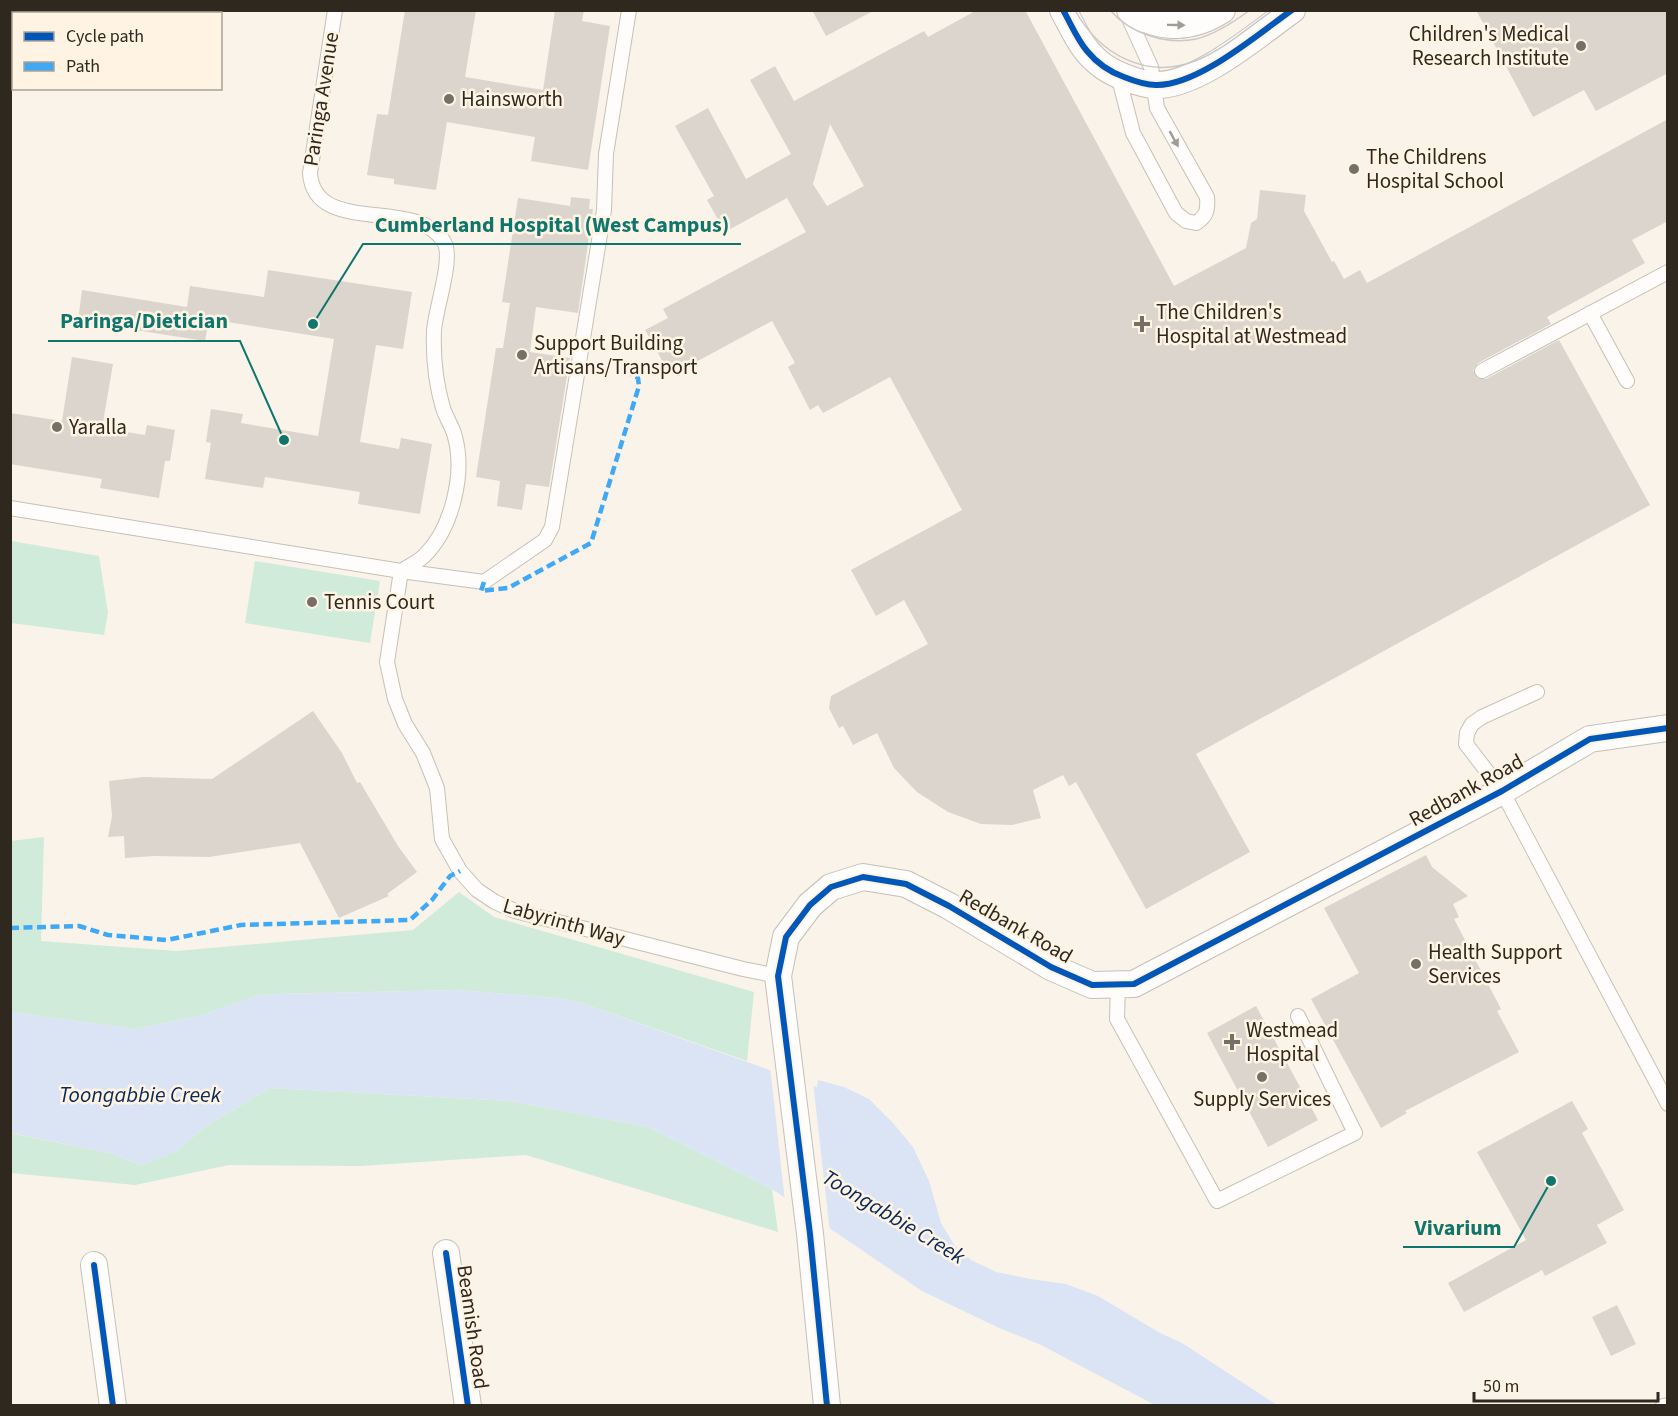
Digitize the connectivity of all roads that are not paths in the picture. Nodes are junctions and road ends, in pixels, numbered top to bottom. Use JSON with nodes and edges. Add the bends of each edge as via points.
{"nodes":[{"id":1,"x":335,"y":10,"type":"edge"},
{"id":2,"x":629,"y":10,"type":"edge"},
{"id":3,"x":1064,"y":10,"type":"edge"},
{"id":4,"x":1125,"y":10,"type":"edge"},
{"id":5,"x":1131,"y":10,"type":"edge"},
{"id":6,"x":1222,"y":10,"type":"edge"},
{"id":7,"x":1292,"y":10,"type":"edge"},
{"id":8,"x":1118,"y":75,"type":"junction"},
{"id":9,"x":1155,"y":85,"type":"junction"},
{"id":10,"x":1668,"y":272,"type":"edge"},
{"id":11,"x":1590,"y":313,"type":"junction"},
{"id":12,"x":1482,"y":371,"type":"dead end"},
{"id":13,"x":1627,"y":381,"type":"dead end"},
{"id":14,"x":10,"y":508,"type":"edge"},
{"id":15,"x":401,"y":571,"type":"junction"},
{"id":16,"x":1537,"y":693,"type":"dead end"},
{"id":17,"x":1668,"y":728,"type":"edge"},
{"id":18,"x":1502,"y":791,"type":"junction"},
{"id":19,"x":777,"y":976,"type":"junction"},
{"id":20,"x":1118,"y":984,"type":"junction"},
{"id":21,"x":1298,"y":1016,"type":"dead end"},
{"id":22,"x":1668,"y":1104,"type":"edge"},
{"id":23,"x":446,"y":1253,"type":"dead end"},
{"id":24,"x":94,"y":1265,"type":"dead end"},
{"id":25,"x":1668,"y":1405,"type":"edge"},
{"id":26,"x":113,"y":1406,"type":"edge"},
{"id":27,"x":468,"y":1406,"type":"edge"},
{"id":28,"x":827,"y":1406,"type":"edge"},
{"id":29,"x":1663,"y":1406,"type":"edge"}],
"edges":[{"from":1,"to":15,"type":"lane","name":"Paringa Avenue","via":[[310,184],[319,198],[333,208],[429,227],[445,243],[448,261],[434,329],[435,361],[443,407],[456,438],[459,473],[452,508],[439,536],[424,557]]},
{"from":2,"to":15,"type":"lane","via":[[606,154],[604,210],[552,527],[545,540],[484,582]]},
{"from":3,"to":8,"type":"street","via":[[1087,50]]},
{"from":4,"to":9,"type":"lane"},
{"from":5,"to":6,"type":"street","one_way":true,"via":[[1153,22],[1177,26],[1202,22]]},
{"from":7,"to":9,"type":"street","via":[[1205,70],[1181,81]]},
{"from":8,"to":9,"type":"street"},
{"from":9,"to":8,"type":"lane","one_way":true,"via":[[1157,108],[1207,197],[1208,209],[1196,223],[1176,213],[1133,133]]},
{"from":10,"to":11,"type":"lane"},
{"from":11,"to":12,"type":"lane"},
{"from":11,"to":13,"type":"lane"},
{"from":14,"to":15,"type":"lane"},
{"from":15,"to":19,"type":"lane","name":"Labyrinth Way","via":[[387,662],[395,699],[437,788],[442,838],[460,871],[477,890],[515,911]]},
{"from":16,"to":18,"type":"lane","via":[[1482,717],[1467,733],[1466,744]]},
{"from":17,"to":18,"type":"street","name":"Redbank Road","via":[[1590,739]]},
{"from":18,"to":20,"type":"street","name":"Redbank Road","via":[[1134,984]]},
{"from":18,"to":22,"type":"lane"},
{"from":19,"to":20,"type":"street","name":"Redbank Road","via":[[786,937],[810,905],[831,887],[863,878],[906,884],[1051,968],[1092,985]]},
{"from":19,"to":28,"type":"street","name":"Redbank Road"},
{"from":20,"to":21,"type":"lane","via":[[1117,1019],[1217,1202],[1355,1132]]},
{"from":23,"to":27,"type":"street","name":"Beamish Road"},
{"from":24,"to":26,"type":"street"},
{"from":25,"to":29,"type":"lane"}]}
